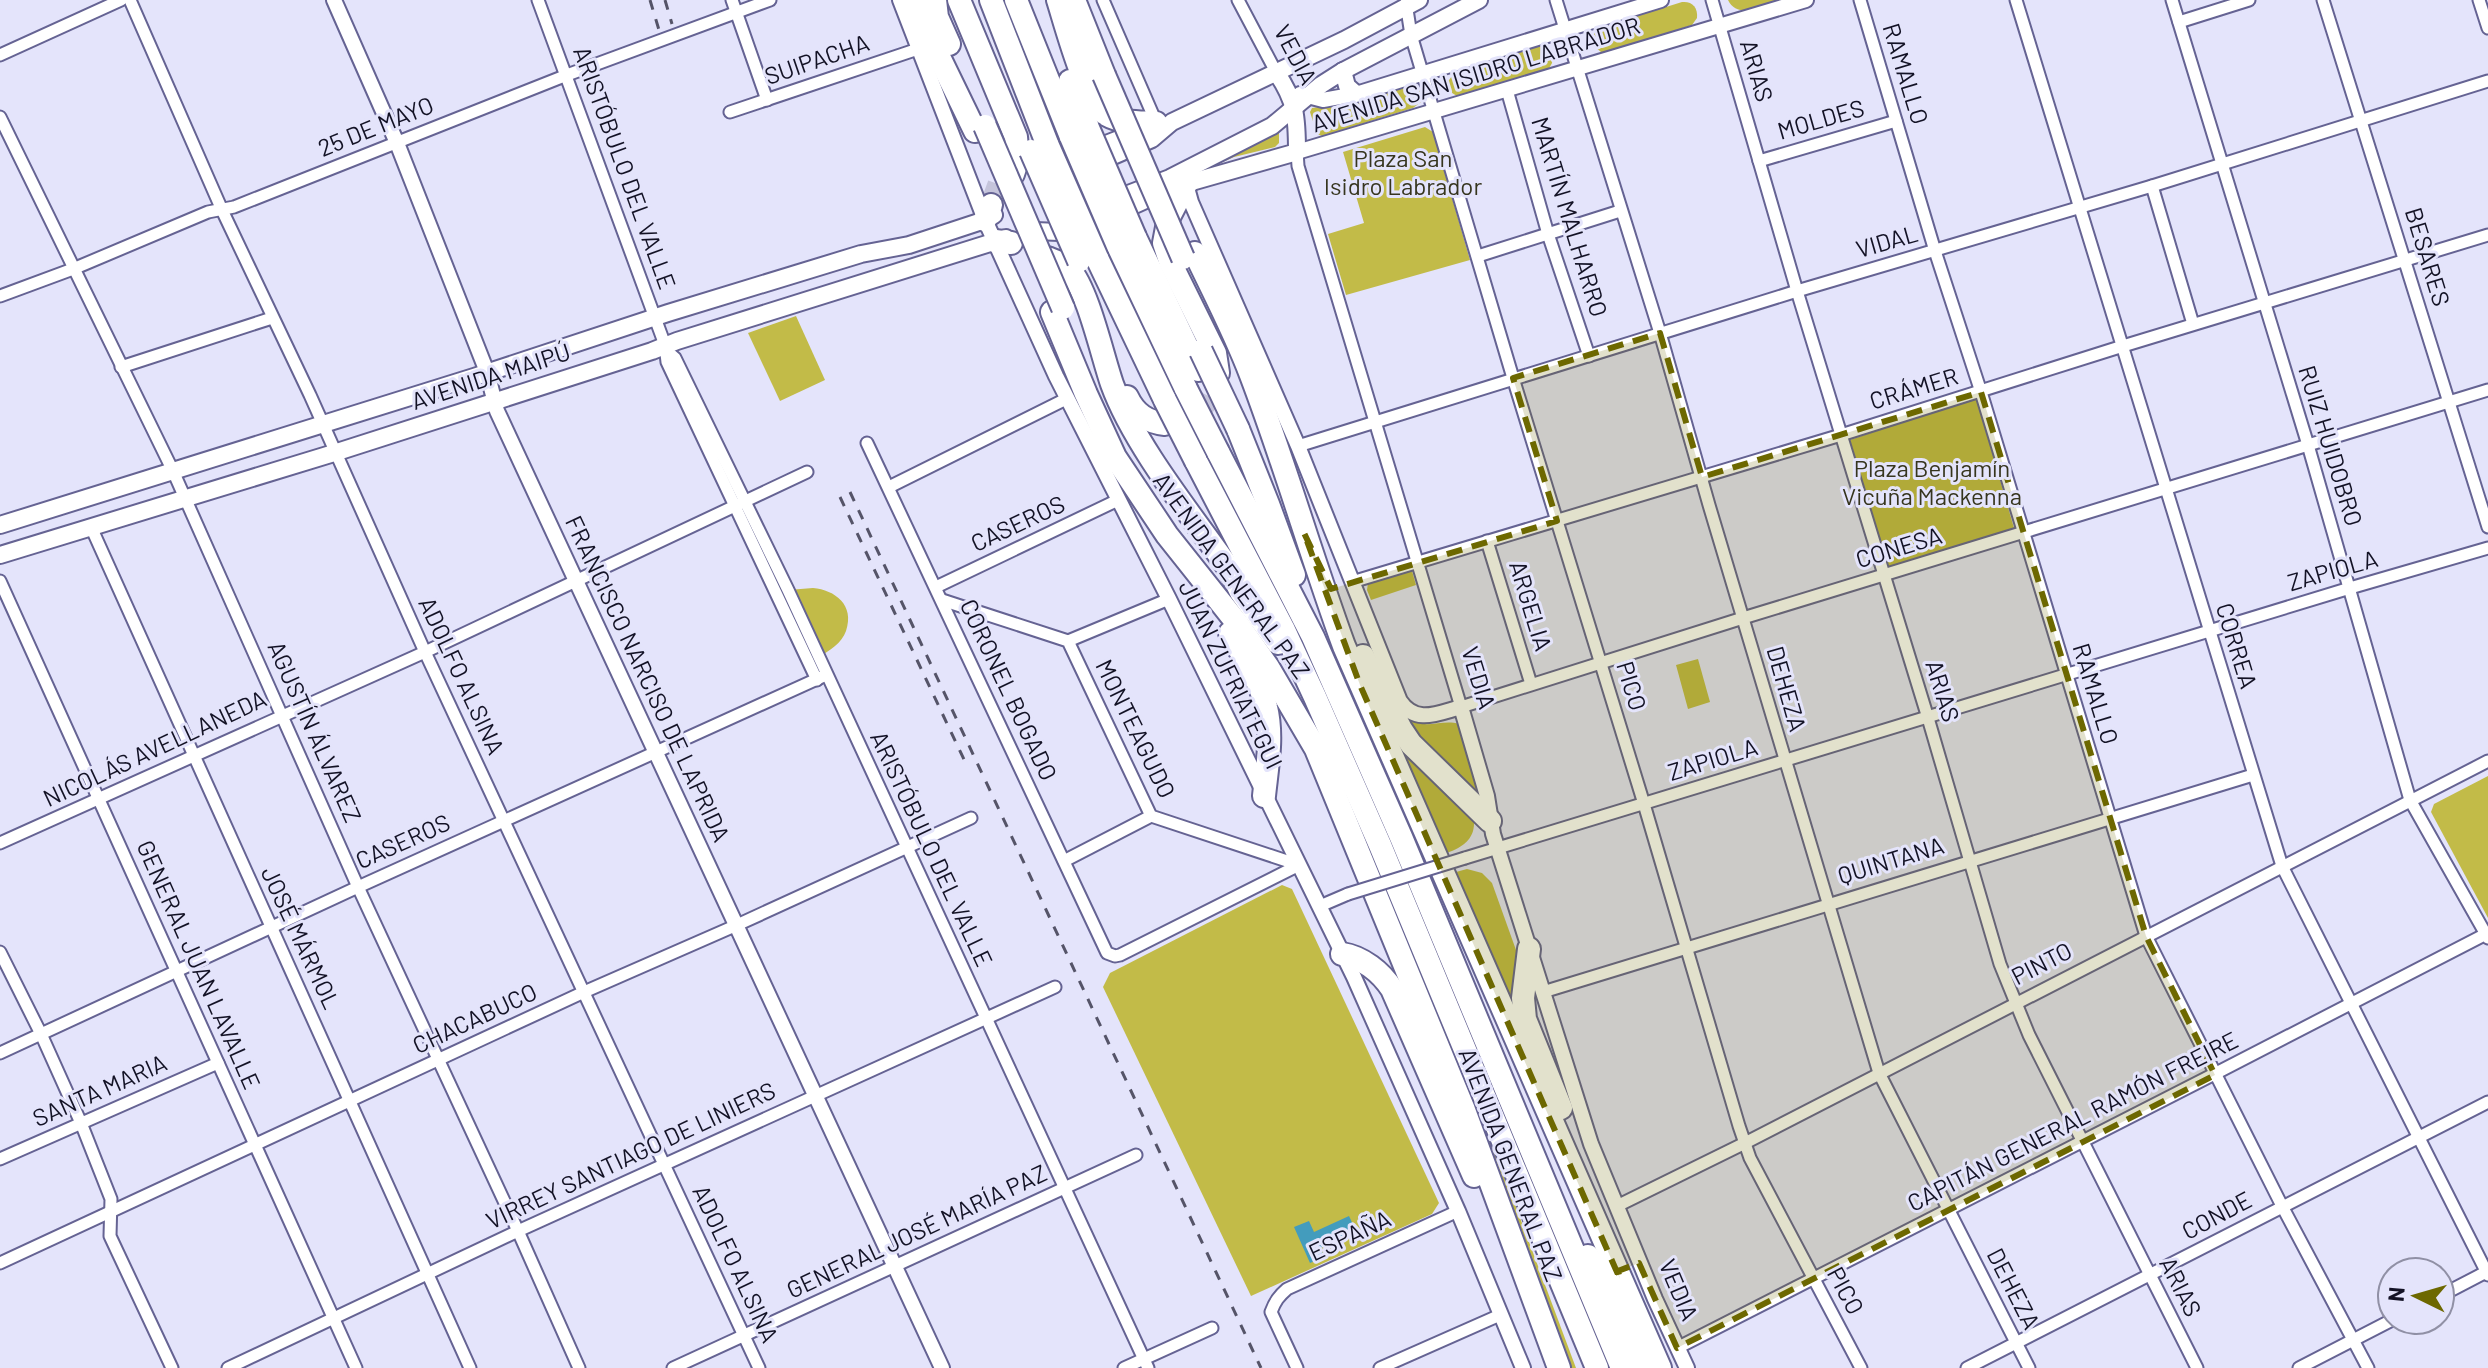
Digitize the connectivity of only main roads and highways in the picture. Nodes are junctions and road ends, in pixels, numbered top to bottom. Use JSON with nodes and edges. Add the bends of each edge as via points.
{"nodes":[{"id":1,"x":915,"y":0,"type":"edge"},
{"id":2,"x":935,"y":0,"type":"edge"},
{"id":3,"x":991,"y":0,"type":"edge"},
{"id":4,"x":1016,"y":0,"type":"edge"},
{"id":5,"x":1046,"y":0,"type":"edge"},
{"id":6,"x":1058,"y":0,"type":"edge"},
{"id":7,"x":1074,"y":0,"type":"edge"},
{"id":8,"x":1089,"y":0,"type":"edge"},
{"id":9,"x":1479,"y":0,"type":"edge"},
{"id":10,"x":959,"y":1,"type":"edge"},
{"id":11,"x":1410,"y":2,"type":"edge"},
{"id":12,"x":1343,"y":71,"type":"junction"},
{"id":13,"x":1110,"y":73,"type":"junction"},
{"id":14,"x":1281,"y":79,"type":"junction"},
{"id":15,"x":1356,"y":94,"type":"road end"},
{"id":16,"x":1302,"y":103,"type":"junction"},
{"id":17,"x":1163,"y":125,"type":"junction"},
{"id":18,"x":980,"y":128,"type":"junction"},
{"id":19,"x":1092,"y":144,"type":"junction"},
{"id":20,"x":1039,"y":149,"type":"junction"},
{"id":21,"x":1009,"y":169,"type":"tunnel mouth"},
{"id":22,"x":1038,"y":184,"type":"dead end"},
{"id":23,"x":1182,"y":190,"type":"junction"},
{"id":24,"x":1021,"y":196,"type":"dead end"},
{"id":25,"x":992,"y":212,"type":"road end"},
{"id":26,"x":1057,"y":228,"type":"dead end"},
{"id":27,"x":1035,"y":231,"type":"dead end"},
{"id":28,"x":1005,"y":241,"type":"road end"},
{"id":29,"x":1189,"y":256,"type":"junction"},
{"id":30,"x":1047,"y":258,"type":"dead end"},
{"id":31,"x":1088,"y":260,"type":"junction"},
{"id":32,"x":1057,"y":310,"type":"junction"},
{"id":33,"x":1201,"y":371,"type":"junction"},
{"id":34,"x":1229,"y":393,"type":"tunnel mouth"},
{"id":35,"x":1126,"y":414,"type":"junction"},
{"id":36,"x":1229,"y":439,"type":"junction"},
{"id":37,"x":0,"y":525,"type":"edge"},
{"id":38,"x":1304,"y":533,"type":"junction"},
{"id":39,"x":0,"y":555,"type":"edge"},
{"id":40,"x":1183,"y":557,"type":"junction"},
{"id":41,"x":1241,"y":592,"type":"junction"},
{"id":42,"x":1313,"y":637,"type":"junction"},
{"id":43,"x":1315,"y":697,"type":"junction"},
{"id":44,"x":1264,"y":796,"type":"road end"},
{"id":45,"x":1490,"y":821,"type":"road end"},
{"id":46,"x":1529,"y":949,"type":"road end"},
{"id":47,"x":1342,"y":954,"type":"road end"},
{"id":48,"x":1539,"y":1168,"type":"junction"},
{"id":49,"x":1547,"y":1248,"type":"junction"},
{"id":50,"x":1620,"y":1279,"type":"junction"},
{"id":51,"x":1537,"y":1309,"type":"junction"},
{"id":52,"x":1559,"y":1368,"type":"edge"},
{"id":53,"x":1582,"y":1368,"type":"edge"},
{"id":54,"x":1597,"y":1368,"type":"edge"},
{"id":55,"x":1622,"y":1368,"type":"edge"},
{"id":56,"x":1641,"y":1368,"type":"edge"},
{"id":57,"x":1660,"y":1368,"type":"edge"}],
"edges":[{"from":1,"to":18,"type":"highway","name":"AVENIDA GENERAL PAZ","via":[[934,48]]},
{"from":2,"to":18,"type":"highway"},
{"from":3,"to":20,"type":"highway","name":"AVENIDA GENERAL PAZ"},
{"from":4,"to":19,"type":"highway"},
{"from":5,"to":19,"type":"highway"},
{"from":6,"to":17,"type":"highway","via":[[1098,108],[1117,119]]},
{"from":7,"to":13,"type":"highway"},
{"from":8,"to":13,"type":"highway","name":"AVENIDA GENERAL PAZ"},
{"from":9,"to":12,"type":"main road"},
{"from":10,"to":20,"type":"highway"},
{"from":10,"to":21,"type":"highway","via":[[1016,137],[1018,155]]},
{"from":11,"to":14,"type":"main road"},
{"from":12,"to":15,"type":"main road"},
{"from":12,"to":16,"type":"main road"},
{"from":13,"to":29,"type":"highway","name":"AVENIDA GENERAL PAZ"},
{"from":14,"to":16,"type":"main road","name":"VEDIA"},
{"from":14,"to":17,"type":"main road"},
{"from":16,"to":23,"type":"main road","name":"VEDIA","via":[[1297,152]]},
{"from":16,"to":23,"type":"main road","via":[[1272,126],[1125,202],[1174,187]]},
{"from":17,"to":19,"type":"main road"},
{"from":17,"to":19,"type":"main road","via":[[1152,139],[1132,148]]},
{"from":18,"to":32,"type":"highway","name":"AVENIDA GENERAL PAZ"},
{"from":19,"to":33,"type":"highway","bridge":true,"via":[[1127,241]]},
{"from":20,"to":31,"type":"highway","name":"AVENIDA GENERAL PAZ","bridge":true},
{"from":22,"to":24,"type":"main road"},
{"from":23,"to":33,"type":"highway","via":[[1157,221],[1154,248]]},
{"from":25,"to":37,"type":"main road","name":"AVENIDA MAIPÚ","via":[[909,245],[871,251],[656,317]]},
{"from":26,"to":27,"type":"main road"},
{"from":28,"to":39,"type":"main road","name":"AVENIDA MAIPÚ"},
{"from":29,"to":34,"type":"highway","via":[[1230,365]]},
{"from":29,"to":38,"type":"highway","name":"AVENIDA GENERAL PAZ","via":[[1242,353]]},
{"from":30,"to":35,"type":"highway","via":[[1064,265],[1074,277]]},
{"from":31,"to":35,"type":"highway","via":[[1122,386],[1144,418],[1169,430],[1151,433]]},
{"from":31,"to":43,"type":"highway","name":"AVENIDA GENERAL PAZ","bridge":true},
{"from":32,"to":40,"type":"highway","name":"AVENIDA GENERAL PAZ","via":[[1115,457]]},
{"from":32,"to":41,"type":"highway","via":[[1133,453],[1223,577]]},
{"from":33,"to":36,"type":"highway"},
{"from":35,"to":41,"type":"highway"},
{"from":36,"to":42,"type":"highway","name":"AVENIDA GENERAL PAZ"},
{"from":36,"to":42,"type":"highway","via":[[1268,504]]},
{"from":38,"to":45,"type":"highway","via":[[1401,729]]},
{"from":38,"to":50,"type":"highway","name":"AVENIDA GENERAL PAZ","via":[[1360,685]]},
{"from":40,"to":44,"type":"highway","via":[[1262,693],[1269,740]]},
{"from":40,"to":51,"type":"highway","name":"AVENIDA GENERAL PAZ","via":[[1260,656],[1316,749],[1464,1110]]},
{"from":41,"to":43,"type":"highway"},
{"from":42,"to":48,"type":"highway","name":"AVENIDA GENERAL PAZ"},
{"from":43,"to":49,"type":"highway","name":"AVENIDA GENERAL PAZ"},
{"from":46,"to":50,"type":"highway","via":[[1525,1019],[1588,1175]]},
{"from":47,"to":51,"type":"highway","via":[[1378,973],[1392,989]]},
{"from":48,"to":55,"type":"highway","name":"AVENIDA GENERAL PAZ"},
{"from":48,"to":56,"type":"highway","via":[[1605,1287]]},
{"from":49,"to":53,"type":"highway"},
{"from":49,"to":54,"type":"highway","name":"AVENIDA GENERAL PAZ"},
{"from":50,"to":57,"type":"highway","name":"AVENIDA GENERAL PAZ"},
{"from":51,"to":52,"type":"highway","name":"AVENIDA GENERAL PAZ"}]}
